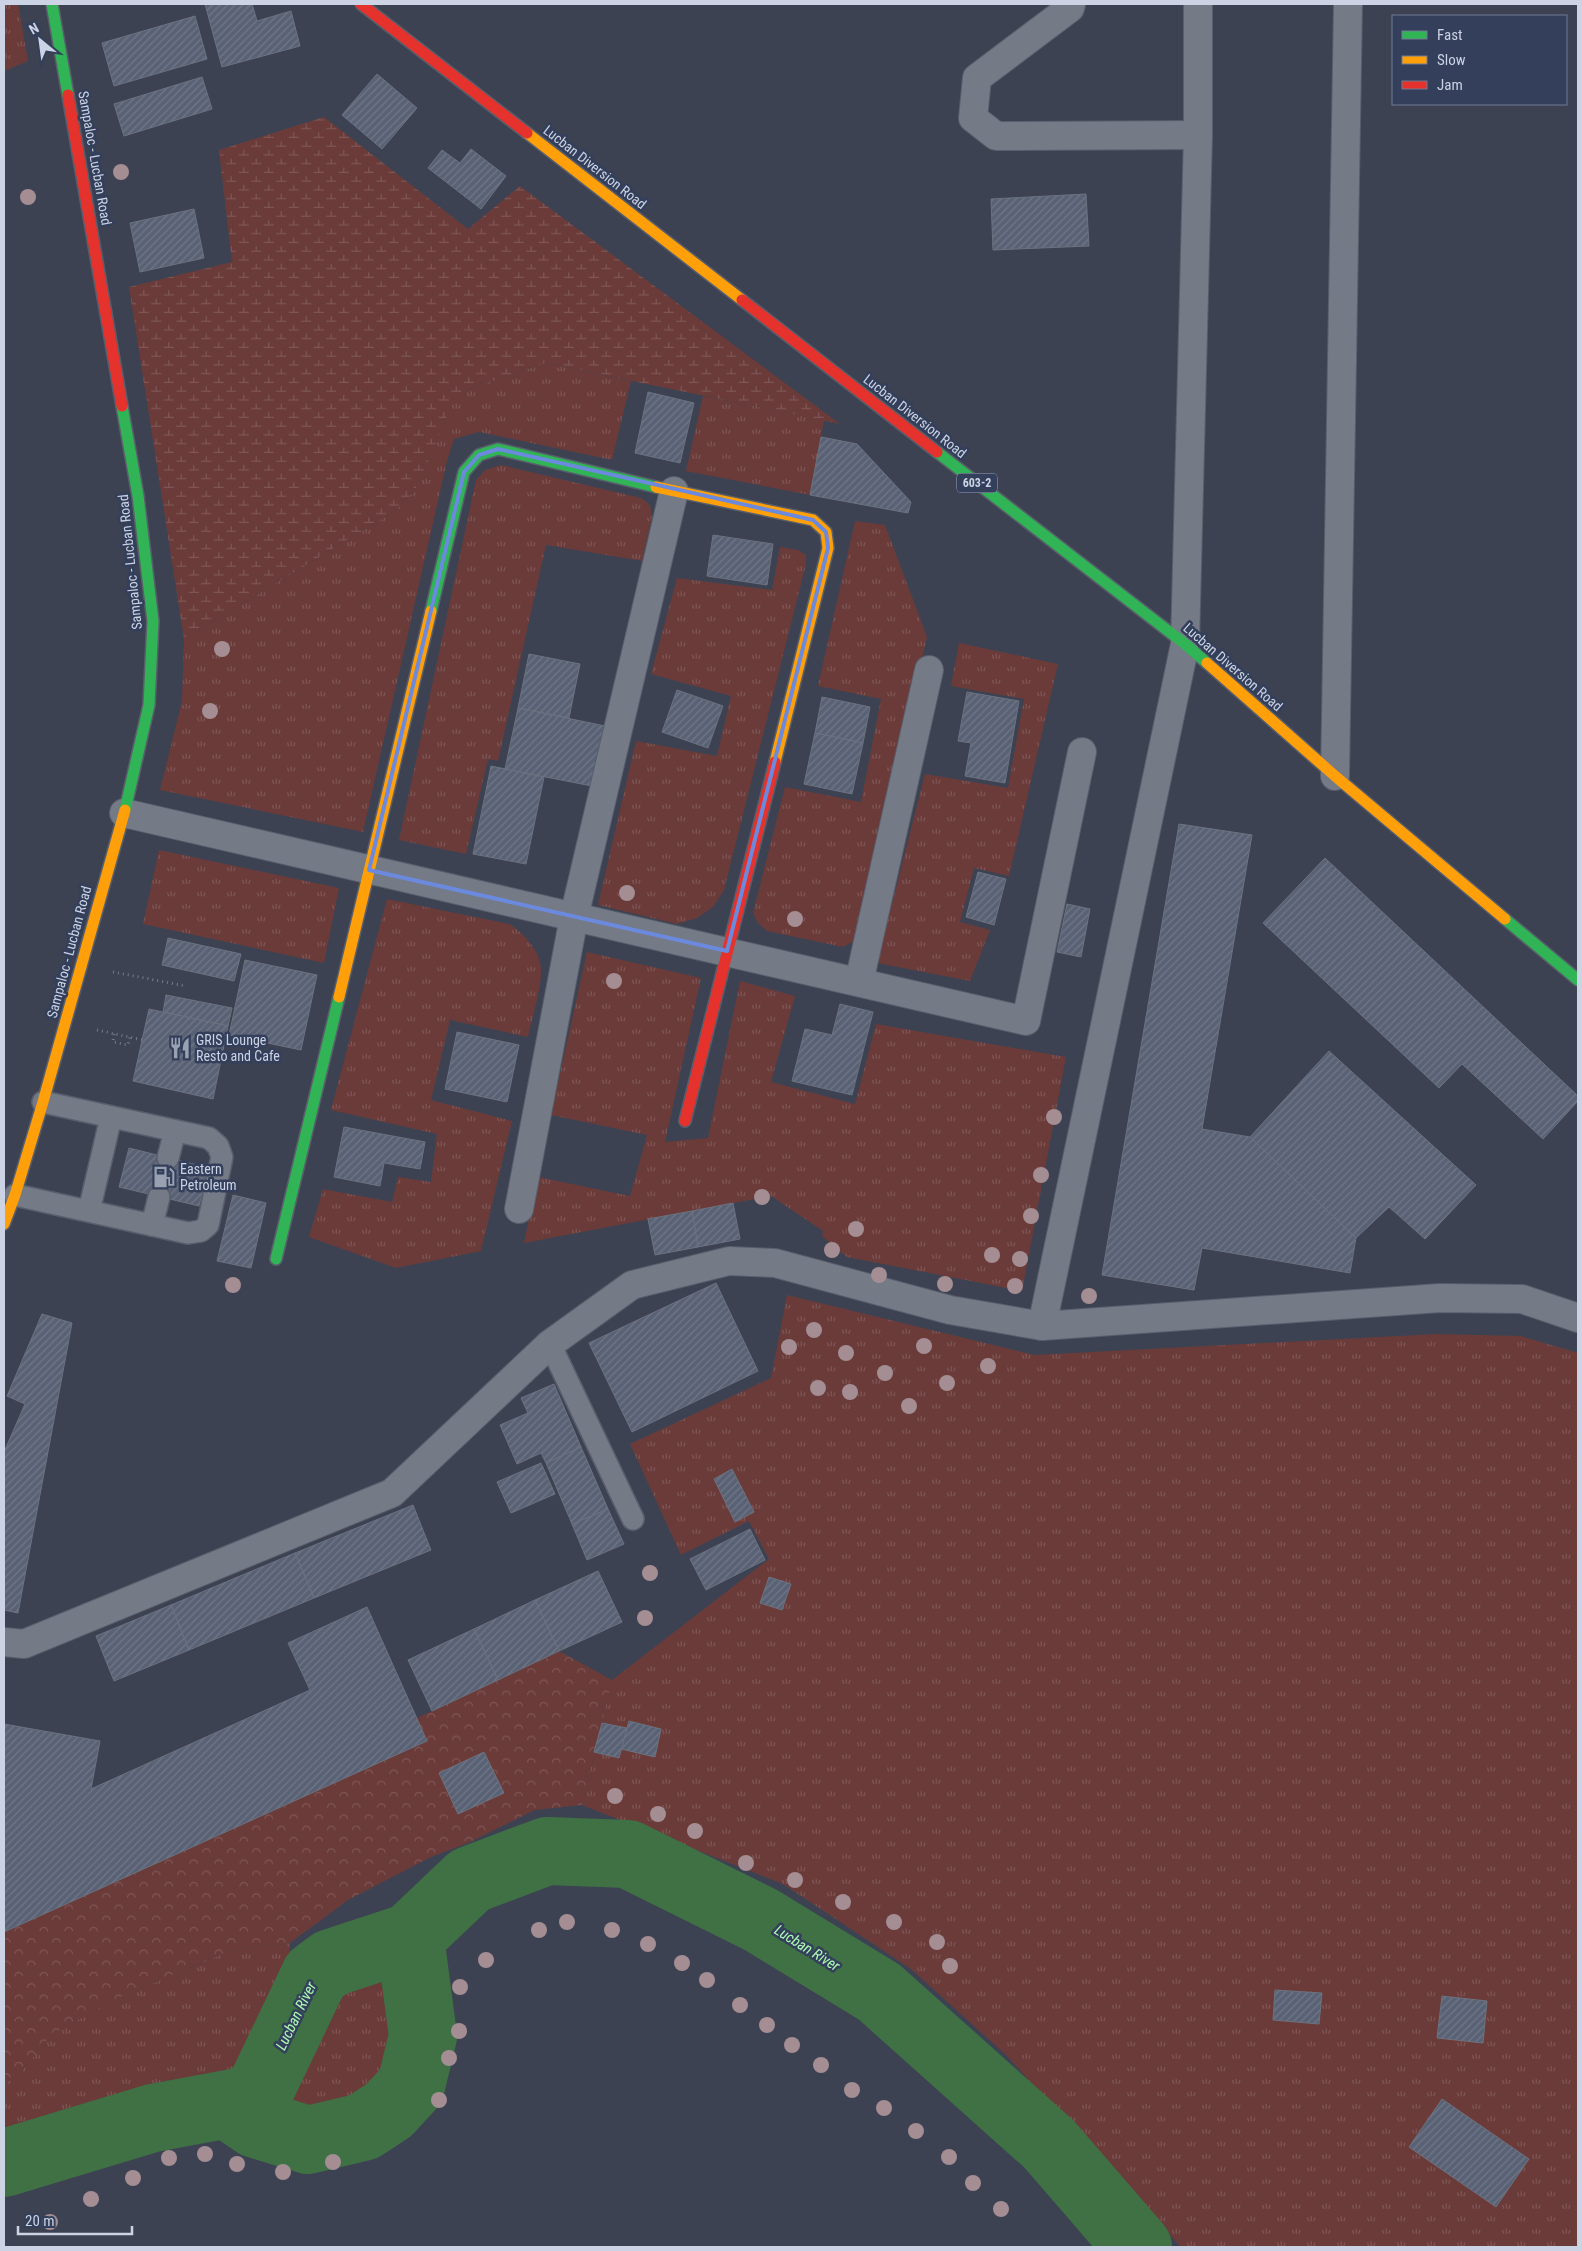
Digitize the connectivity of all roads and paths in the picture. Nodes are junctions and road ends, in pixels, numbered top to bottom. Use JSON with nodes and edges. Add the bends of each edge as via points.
{"nodes":[{"id":1,"x":52,"y":4,"type":"edge"},
{"id":2,"x":361,"y":4,"type":"edge"},
{"id":3,"x":1070,"y":4,"type":"edge"},
{"id":4,"x":1198,"y":4,"type":"edge"},
{"id":5,"x":1348,"y":4,"type":"edge"},
{"id":6,"x":1198,"y":135,"type":"junction"},
{"id":7,"x":674,"y":491,"type":"junction"},
{"id":8,"x":1185,"y":644,"type":"junction"},
{"id":9,"x":929,"y":670,"type":"dead end"},
{"id":10,"x":1082,"y":752,"type":"dead end"},
{"id":11,"x":1335,"y":776,"type":"junction"},
{"id":12,"x":124,"y":812,"type":"junction"},
{"id":13,"x":369,"y":870,"type":"junction"},
{"id":14,"x":574,"y":917,"type":"junction"},
{"id":15,"x":727,"y":951,"type":"junction"},
{"id":16,"x":80,"y":966,"type":"junction"},
{"id":17,"x":1578,"y":980,"type":"edge"},
{"id":18,"x":859,"y":982,"type":"junction"},
{"id":19,"x":186,"y":986,"type":"dead end"},
{"id":20,"x":130,"y":1037,"type":"junction"},
{"id":21,"x":142,"y":1040,"type":"dead end"},
{"id":22,"x":43,"y":1102,"type":"junction"},
{"id":23,"x":111,"y":1117,"type":"junction"},
{"id":24,"x":685,"y":1121,"type":"dead end"},
{"id":25,"x":175,"y":1130,"type":"junction"},
{"id":26,"x":168,"y":1158,"type":"dead end"},
{"id":27,"x":15,"y":1195,"type":"junction"},
{"id":28,"x":159,"y":1197,"type":"dead end"},
{"id":29,"x":519,"y":1209,"type":"dead end"},
{"id":30,"x":90,"y":1211,"type":"junction"},
{"id":31,"x":4,"y":1224,"type":"edge"},
{"id":32,"x":152,"y":1225,"type":"junction"},
{"id":33,"x":276,"y":1259,"type":"dead end"},
{"id":34,"x":1578,"y":1318,"type":"edge"},
{"id":35,"x":1042,"y":1326,"type":"junction"},
{"id":36,"x":550,"y":1344,"type":"junction"},
{"id":37,"x":633,"y":1519,"type":"dead end"},
{"id":38,"x":4,"y":1642,"type":"edge"}],
"edges":[{"from":1,"to":12,"type":"main road","name":"Sampaloc - Lucban Road","via":[[138,496],[153,621],[149,705]]},
{"from":2,"to":8,"type":"main road","name":"Lucban Diversion Road","number":"603-2"},
{"from":3,"to":6,"type":"street","via":[[1070,8],[977,78],[973,118],[996,136]]},
{"from":4,"to":6,"type":"street"},
{"from":5,"to":11,"type":"street"},
{"from":6,"to":8,"type":"street"},
{"from":7,"to":13,"type":"main road","via":[[498,449],[479,455],[464,472]]},
{"from":7,"to":14,"type":"street"},
{"from":7,"to":15,"type":"main road","via":[[813,520],[826,532],[828,548]]},
{"from":8,"to":11,"type":"main road","name":"Lucban Diversion Road","number":"603-2"},
{"from":8,"to":35,"type":"street"},
{"from":9,"to":18,"type":"street"},
{"from":10,"to":18,"type":"street","via":[[1026,1022]]},
{"from":11,"to":17,"type":"main road","name":"Lucban Diversion Road","number":"603-2"},
{"from":12,"to":13,"type":"street"},
{"from":12,"to":16,"type":"main road","name":"Sampaloc - Lucban Road"},
{"from":13,"to":14,"type":"street"},
{"from":13,"to":33,"type":"main road"},
{"from":14,"to":15,"type":"street"},
{"from":14,"to":29,"type":"street"},
{"from":15,"to":18,"type":"street"},
{"from":15,"to":24,"type":"main road"},
{"from":16,"to":19,"type":"path"},
{"from":16,"to":22,"type":"main road","name":"Sampaloc - Lucban Road"},
{"from":20,"to":20,"type":"path","via":[[128,1045],[113,1042],[116,1034]]},
{"from":20,"to":21,"type":"path"},
{"from":22,"to":23,"type":"lane"},
{"from":22,"to":27,"type":"main road","name":"Sampaloc - Lucban Road"},
{"from":23,"to":25,"type":"lane"},
{"from":23,"to":30,"type":"lane"},
{"from":25,"to":26,"type":"lane"},
{"from":25,"to":32,"type":"lane","via":[[209,1138],[218,1146],[222,1157],[208,1225],[201,1231],[188,1233]]},
{"from":27,"to":30,"type":"lane"},
{"from":27,"to":31,"type":"main road","name":"Sampaloc - Lucban Road"},
{"from":28,"to":32,"type":"lane"},
{"from":30,"to":32,"type":"lane"},
{"from":34,"to":35,"type":"street","via":[[1522,1299],[1440,1298]]},
{"from":35,"to":36,"type":"street","via":[[950,1310],[775,1263],[729,1262],[632,1285]]},
{"from":36,"to":37,"type":"lane"},
{"from":36,"to":38,"type":"street","via":[[392,1493],[24,1644]]}]}
